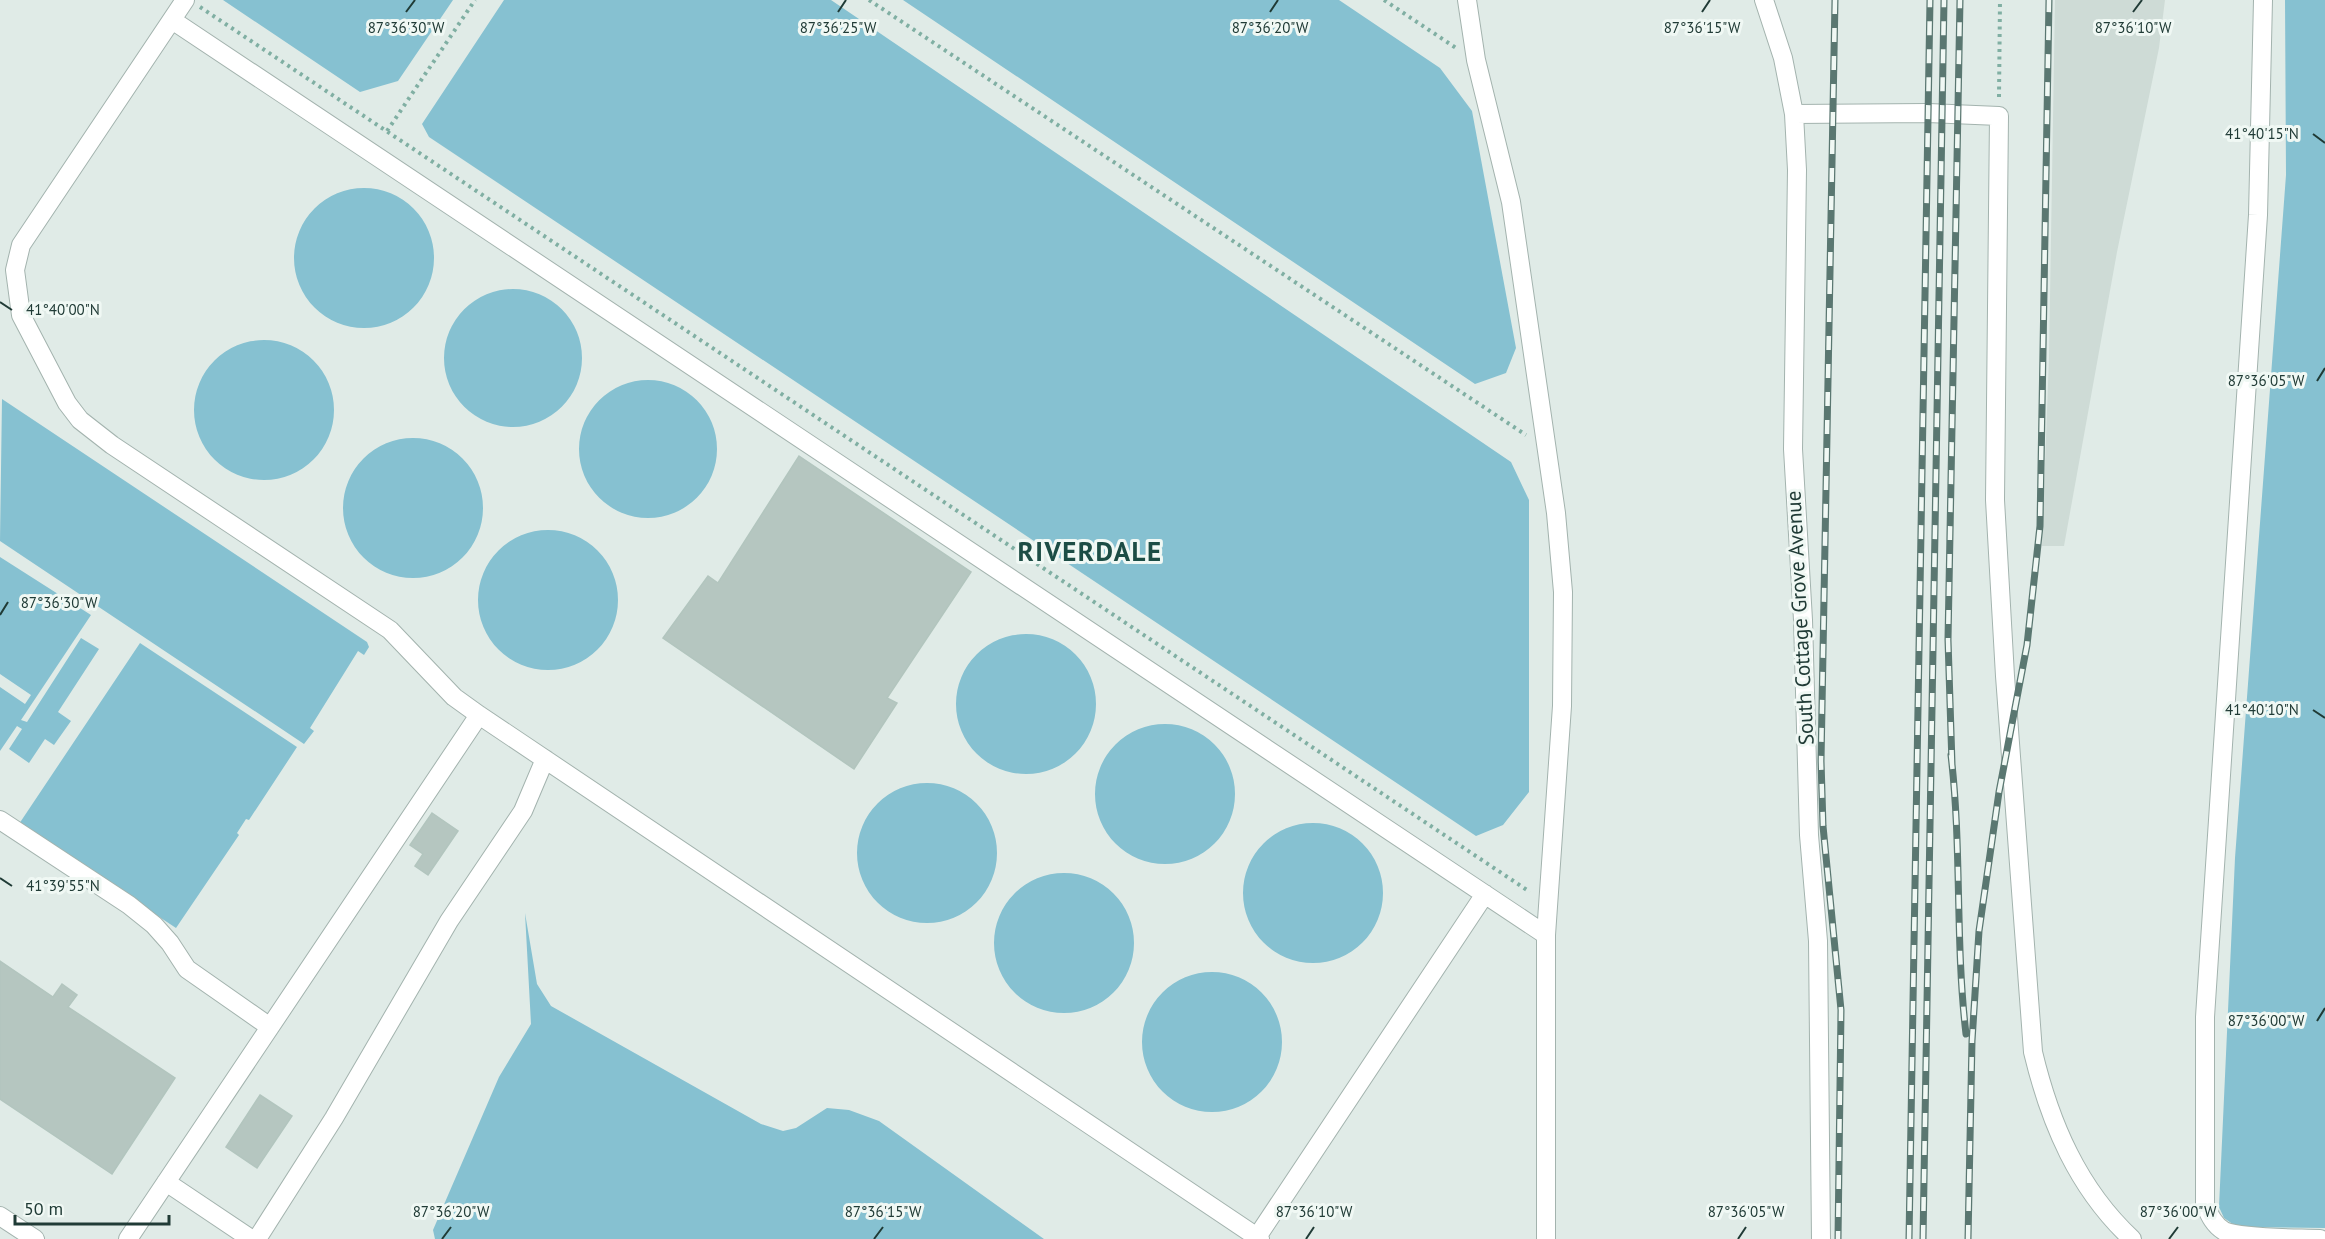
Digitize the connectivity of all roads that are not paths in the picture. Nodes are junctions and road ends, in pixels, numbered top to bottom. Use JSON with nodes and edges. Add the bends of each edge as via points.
{"nodes":[{"id":1,"x":1467,"y":0,"type":"edge"},
{"id":2,"x":1764,"y":0,"type":"edge"},
{"id":3,"x":2263,"y":0,"type":"edge"},
{"id":4,"x":192,"y":3,"type":"edge"},
{"id":5,"x":172,"y":20,"type":"junction"},
{"id":6,"x":1794,"y":114,"type":"junction"},
{"id":7,"x":8,"y":269,"type":"edge"},
{"id":8,"x":478,"y":715,"type":"junction"},
{"id":9,"x":544,"y":759,"type":"junction"},
{"id":10,"x":0,"y":820,"type":"edge"},
{"id":11,"x":1485,"y":894,"type":"junction"},
{"id":12,"x":1546,"y":935,"type":"junction"},
{"id":13,"x":270,"y":1027,"type":"junction"},
{"id":14,"x":166,"y":1182,"type":"junction"},
{"id":15,"x":0,"y":1216,"type":"edge"},
{"id":16,"x":1258,"y":1238,"type":"edge"},
{"id":17,"x":35,"y":1239,"type":"edge"},
{"id":18,"x":128,"y":1239,"type":"edge"},
{"id":19,"x":251,"y":1239,"type":"edge"},
{"id":20,"x":257,"y":1239,"type":"edge"},
{"id":21,"x":1546,"y":1239,"type":"edge"},
{"id":22,"x":1821,"y":1239,"type":"edge"},
{"id":23,"x":2132,"y":1239,"type":"edge"},
{"id":24,"x":2320,"y":1239,"type":"edge"}],
"edges":[{"from":1,"to":12,"type":"street","via":[[1476,60],[1511,202],[1547,449],[1563,592],[1562,706]]},
{"from":2,"to":6,"type":"street","name":"South Cottage Grove Avenue","via":[[1783,58]]},
{"from":3,"to":24,"type":"street","via":[[2258,215],[2205,1017],[2205,1205],[2213,1222],[2226,1233]]},
{"from":4,"to":5,"type":"street"},
{"from":5,"to":7,"type":"street","via":[[34,222]]},
{"from":5,"to":11,"type":"street"},
{"from":6,"to":22,"type":"street","name":"South Cottage Grove Avenue","via":[[1797,170],[1793,450],[1809,835],[1818,941]]},
{"from":6,"to":23,"type":"street","via":[[1999,116],[1995,500],[2033,1052],[2043,1095],[2065,1148],[2090,1192]]},
{"from":7,"to":8,"type":"street","via":[[21,315],[54,381],[80,420],[112,446],[390,630],[454,697]]},
{"from":8,"to":9,"type":"street"},
{"from":8,"to":13,"type":"street"},
{"from":9,"to":16,"type":"street"},
{"from":9,"to":20,"type":"street","via":[[523,811],[448,921],[346,1097]]},
{"from":10,"to":13,"type":"street","via":[[129,905],[154,925],[187,969]]},
{"from":11,"to":12,"type":"street"},
{"from":11,"to":16,"type":"street"},
{"from":12,"to":21,"type":"street"},
{"from":13,"to":14,"type":"street"},
{"from":14,"to":18,"type":"street"},
{"from":14,"to":19,"type":"street"},
{"from":15,"to":17,"type":"street"}]}
